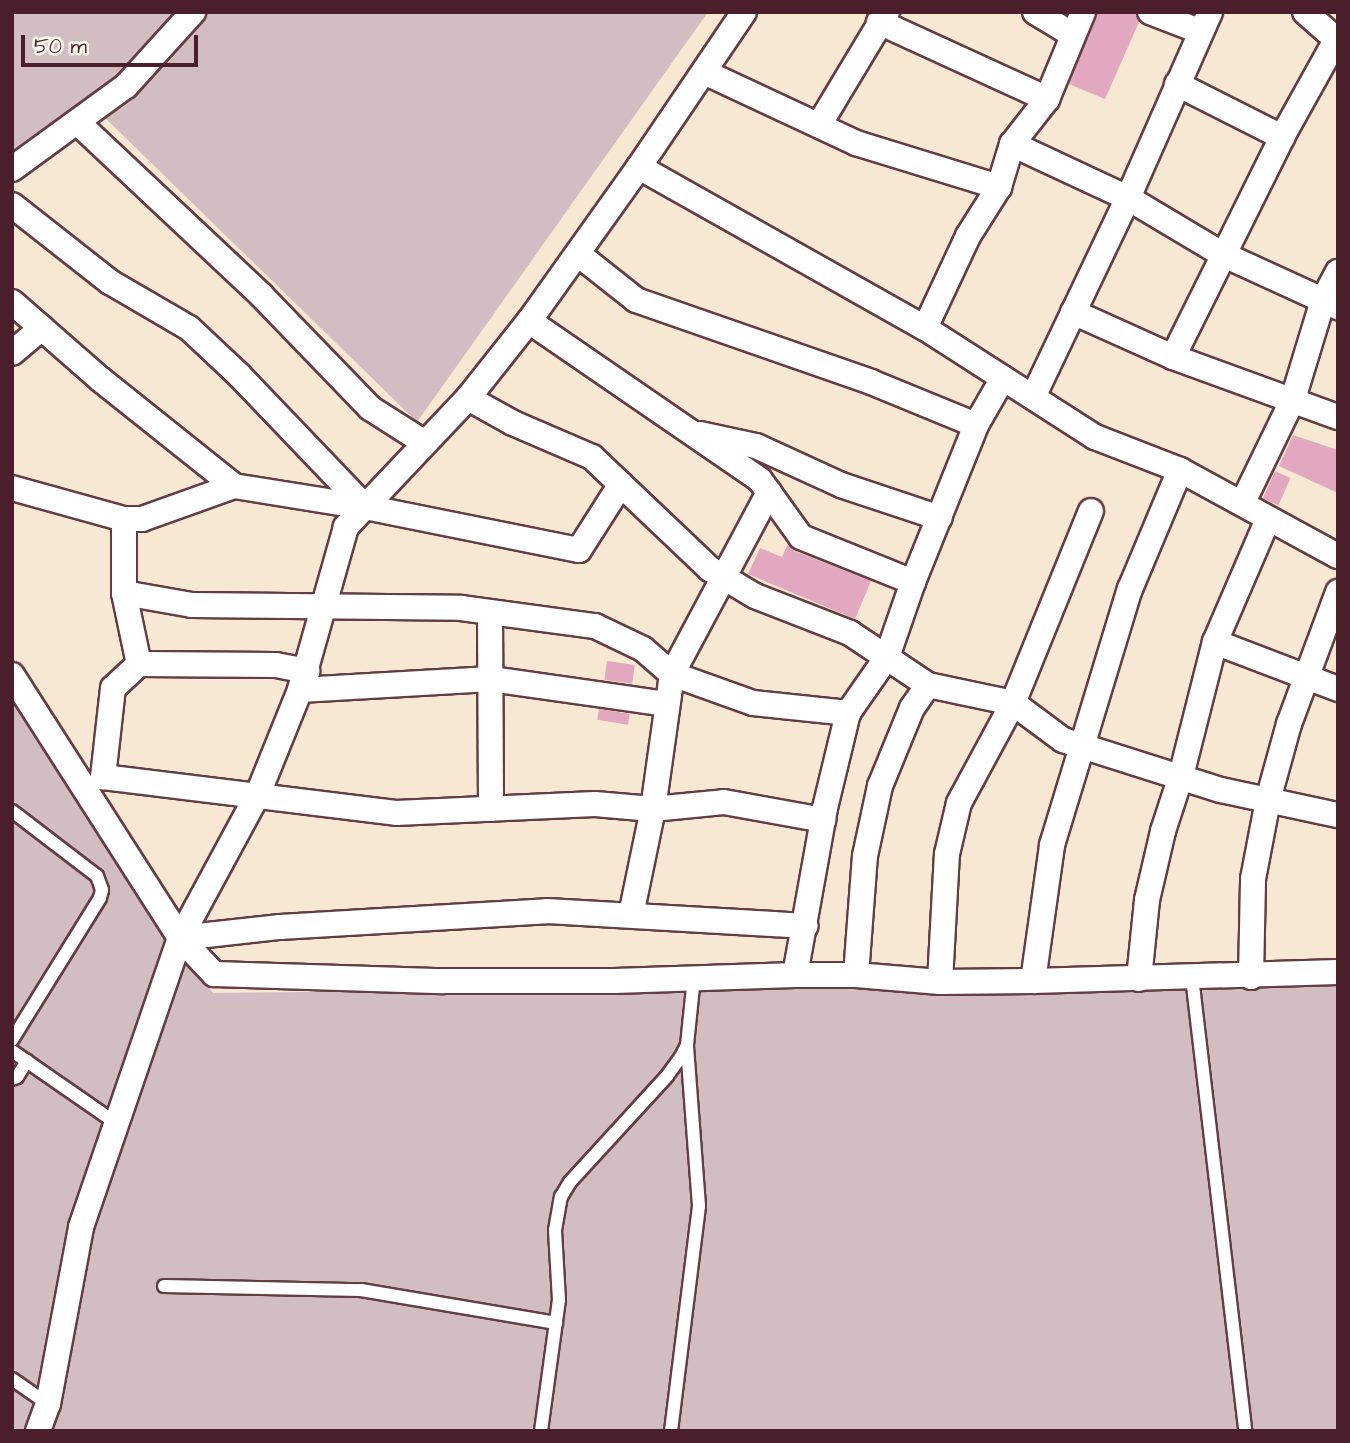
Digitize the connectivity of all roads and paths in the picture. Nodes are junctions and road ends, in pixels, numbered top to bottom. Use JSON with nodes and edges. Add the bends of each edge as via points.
{"nodes":[{"id":1,"x":193,"y":12,"type":"edge"},
{"id":2,"x":744,"y":12,"type":"edge"},
{"id":3,"x":1035,"y":12,"type":"edge"},
{"id":4,"x":1150,"y":12,"type":"edge"},
{"id":5,"x":1305,"y":12,"type":"edge"},
{"id":6,"x":883,"y":17,"type":"edge"},
{"id":7,"x":1204,"y":22,"type":"edge"},
{"id":8,"x":1078,"y":24,"type":"edge"},
{"id":9,"x":1337,"y":41,"type":"edge"},
{"id":10,"x":704,"y":72,"type":"junction"},
{"id":11,"x":1177,"y":84,"type":"junction"},
{"id":12,"x":1047,"y":99,"type":"junction"},
{"id":13,"x":78,"y":122,"type":"junction"},
{"id":14,"x":819,"y":125,"type":"junction"},
{"id":15,"x":1282,"y":137,"type":"junction"},
{"id":16,"x":1012,"y":144,"type":"junction"},
{"id":17,"x":639,"y":167,"type":"junction"},
{"id":18,"x":12,"y":169,"type":"edge"},
{"id":19,"x":999,"y":187,"type":"junction"},
{"id":20,"x":1128,"y":198,"type":"junction"},
{"id":21,"x":12,"y":205,"type":"edge"},
{"id":22,"x":578,"y":254,"type":"junction"},
{"id":23,"x":1223,"y":254,"type":"junction"},
{"id":24,"x":1338,"y":272,"type":"edge"},
{"id":25,"x":12,"y":302,"type":"edge"},
{"id":26,"x":1331,"y":304,"type":"edge"},
{"id":27,"x":1073,"y":312,"type":"junction"},
{"id":28,"x":529,"y":321,"type":"junction"},
{"id":29,"x":42,"y":328,"type":"junction"},
{"id":30,"x":925,"y":328,"type":"junction"},
{"id":31,"x":12,"y":353,"type":"edge"},
{"id":32,"x":1173,"y":357,"type":"junction"},
{"id":33,"x":1003,"y":378,"type":"junction"},
{"id":34,"x":1033,"y":397,"type":"junction"},
{"id":35,"x":468,"y":398,"type":"junction"},
{"id":36,"x":1293,"y":399,"type":"junction"},
{"id":37,"x":1338,"y":417,"type":"edge"},
{"id":38,"x":976,"y":425,"type":"junction"},
{"id":39,"x":687,"y":432,"type":"junction"},
{"id":40,"x":425,"y":443,"type":"junction"},
{"id":41,"x":1180,"y":470,"type":"junction"},
{"id":42,"x":621,"y":484,"type":"junction"},
{"id":43,"x":234,"y":486,"type":"junction"},
{"id":44,"x":12,"y":488,"type":"edge"},
{"id":45,"x":769,"y":492,"type":"junction"},
{"id":46,"x":1243,"y":502,"type":"junction"},
{"id":47,"x":365,"y":506,"type":"junction"},
{"id":48,"x":1091,"y":511,"type":"dead end"},
{"id":49,"x":940,"y":518,"type":"junction"},
{"id":50,"x":124,"y":519,"type":"junction"},
{"id":51,"x":1268,"y":519,"type":"junction"},
{"id":52,"x":1338,"y":556,"type":"edge"},
{"id":53,"x":722,"y":576,"type":"junction"},
{"id":54,"x":913,"y":582,"type":"junction"},
{"id":55,"x":1338,"y":592,"type":"edge"},
{"id":56,"x":124,"y":593,"type":"junction"},
{"id":57,"x":323,"y":608,"type":"junction"},
{"id":58,"x":490,"y":612,"type":"junction"},
{"id":59,"x":1215,"y":642,"type":"junction"},
{"id":60,"x":887,"y":657,"type":"junction"},
{"id":61,"x":139,"y":664,"type":"junction"},
{"id":62,"x":672,"y":674,"type":"junction"},
{"id":63,"x":12,"y":675,"type":"edge"},
{"id":64,"x":1306,"y":678,"type":"junction"},
{"id":65,"x":491,"y":679,"type":"junction"},
{"id":66,"x":304,"y":680,"type":"junction"},
{"id":67,"x":928,"y":685,"type":"junction"},
{"id":68,"x":1338,"y":690,"type":"edge"},
{"id":69,"x":1013,"y":703,"type":"junction"},
{"id":70,"x":667,"y":704,"type":"junction"},
{"id":71,"x":848,"y":713,"type":"junction"},
{"id":72,"x":1084,"y":746,"type":"junction"},
{"id":73,"x":1181,"y":776,"type":"junction"},
{"id":74,"x":258,"y":793,"type":"junction"},
{"id":75,"x":1268,"y":800,"type":"junction"},
{"id":76,"x":491,"y":809,"type":"junction"},
{"id":77,"x":653,"y":809,"type":"junction"},
{"id":78,"x":12,"y":811,"type":"edge"},
{"id":79,"x":1338,"y":815,"type":"edge"},
{"id":80,"x":823,"y":820,"type":"junction"},
{"id":81,"x":631,"y":915,"type":"junction"},
{"id":82,"x":806,"y":926,"type":"junction"},
{"id":83,"x":180,"y":938,"type":"junction"},
{"id":84,"x":1338,"y":972,"type":"edge"},
{"id":85,"x":795,"y":975,"type":"junction"},
{"id":86,"x":856,"y":975,"type":"junction"},
{"id":87,"x":694,"y":977,"type":"junction"},
{"id":88,"x":1192,"y":977,"type":"junction"},
{"id":89,"x":1251,"y":977,"type":"junction"},
{"id":90,"x":1139,"y":979,"type":"junction"},
{"id":91,"x":1033,"y":981,"type":"junction"},
{"id":92,"x":940,"y":982,"type":"junction"},
{"id":93,"x":12,"y":1040,"type":"edge"},
{"id":94,"x":687,"y":1045,"type":"junction"},
{"id":95,"x":12,"y":1051,"type":"edge"},
{"id":96,"x":27,"y":1061,"type":"junction"},
{"id":97,"x":12,"y":1079,"type":"edge"},
{"id":98,"x":116,"y":1124,"type":"junction"},
{"id":99,"x":164,"y":1286,"type":"dead end"},
{"id":100,"x":556,"y":1322,"type":"junction"},
{"id":101,"x":12,"y":1379,"type":"edge"},
{"id":102,"x":48,"y":1404,"type":"junction"},
{"id":103,"x":38,"y":1431,"type":"edge"},
{"id":104,"x":541,"y":1431,"type":"edge"},
{"id":105,"x":671,"y":1431,"type":"edge"},
{"id":106,"x":1245,"y":1431,"type":"edge"}],
"edges":[{"from":1,"to":13,"type":"street","via":[[125,86]]},
{"from":2,"to":10,"type":"street"},
{"from":3,"to":8,"type":"street"},
{"from":4,"to":7,"type":"street"},
{"from":5,"to":9,"type":"street"},
{"from":6,"to":12,"type":"street"},
{"from":6,"to":14,"type":"street"},
{"from":7,"to":11,"type":"street"},
{"from":8,"to":12,"type":"street"},
{"from":9,"to":15,"type":"street"},
{"from":10,"to":14,"type":"street"},
{"from":10,"to":17,"type":"street"},
{"from":11,"to":15,"type":"street"},
{"from":11,"to":20,"type":"street"},
{"from":12,"to":16,"type":"street"},
{"from":13,"to":18,"type":"street"},
{"from":13,"to":40,"type":"street","via":[[261,295],[370,408]]},
{"from":14,"to":19,"type":"street","via":[[856,144]]},
{"from":15,"to":23,"type":"street"},
{"from":16,"to":19,"type":"street"},
{"from":16,"to":20,"type":"street"},
{"from":17,"to":22,"type":"street"},
{"from":17,"to":30,"type":"street"},
{"from":19,"to":30,"type":"street","via":[[968,236]]},
{"from":20,"to":23,"type":"street"},
{"from":20,"to":27,"type":"street"},
{"from":21,"to":47,"type":"street","via":[[110,282],[189,328]]},
{"from":22,"to":28,"type":"street"},
{"from":22,"to":38,"type":"street","via":[[636,300],[871,382]]},
{"from":23,"to":26,"type":"street"},
{"from":23,"to":32,"type":"street"},
{"from":24,"to":26,"type":"street"},
{"from":25,"to":29,"type":"street"},
{"from":26,"to":36,"type":"street"},
{"from":27,"to":32,"type":"street"},
{"from":27,"to":34,"type":"street"},
{"from":28,"to":35,"type":"street"},
{"from":28,"to":39,"type":"street"},
{"from":29,"to":31,"type":"street"},
{"from":29,"to":43,"type":"street"},
{"from":30,"to":33,"type":"street"},
{"from":32,"to":36,"type":"street"},
{"from":33,"to":34,"type":"street"},
{"from":33,"to":38,"type":"street"},
{"from":34,"to":41,"type":"street","via":[[1095,437]]},
{"from":35,"to":40,"type":"street"},
{"from":35,"to":42,"type":"street","via":[[592,457]]},
{"from":36,"to":37,"type":"street"},
{"from":36,"to":46,"type":"street"},
{"from":38,"to":49,"type":"street"},
{"from":39,"to":45,"type":"street","via":[[760,480]]},
{"from":39,"to":49,"type":"street","via":[[757,446],[841,485]]},
{"from":40,"to":47,"type":"street"},
{"from":41,"to":46,"type":"street"},
{"from":41,"to":72,"type":"street","via":[[1130,589]]},
{"from":42,"to":47,"type":"street","via":[[579,550]]},
{"from":42,"to":53,"type":"street"},
{"from":43,"to":47,"type":"street"},
{"from":43,"to":50,"type":"street","via":[[142,519]]},
{"from":44,"to":50,"type":"street"},
{"from":45,"to":53,"type":"street"},
{"from":45,"to":54,"type":"street","via":[[801,537]]},
{"from":46,"to":51,"type":"street"},
{"from":47,"to":57,"type":"street","via":[[346,527]]},
{"from":48,"to":69,"type":"street"},
{"from":49,"to":54,"type":"street"},
{"from":50,"to":56,"type":"street"},
{"from":51,"to":52,"type":"street"},
{"from":51,"to":59,"type":"street"},
{"from":53,"to":60,"type":"street","via":[[755,596],[850,633]]},
{"from":53,"to":62,"type":"street"},
{"from":54,"to":60,"type":"street"},
{"from":55,"to":64,"type":"street"},
{"from":56,"to":57,"type":"street","via":[[192,604]]},
{"from":56,"to":61,"type":"street"},
{"from":57,"to":58,"type":"street"},
{"from":57,"to":66,"type":"street"},
{"from":58,"to":62,"type":"street","via":[[595,626],[643,649]]},
{"from":58,"to":65,"type":"street"},
{"from":59,"to":64,"type":"street"},
{"from":59,"to":73,"type":"street"},
{"from":60,"to":67,"type":"street"},
{"from":60,"to":71,"type":"street"},
{"from":61,"to":66,"type":"street","via":[[276,665]]},
{"from":61,"to":74,"type":"street","via":[[113,688],[103,777]]},
{"from":62,"to":70,"type":"street"},
{"from":62,"to":71,"type":"street","via":[[753,702]]},
{"from":63,"to":83,"type":"street"},
{"from":64,"to":68,"type":"street"},
{"from":64,"to":75,"type":"street"},
{"from":65,"to":66,"type":"street"},
{"from":65,"to":70,"type":"street"},
{"from":65,"to":76,"type":"street"},
{"from":66,"to":74,"type":"street"},
{"from":67,"to":69,"type":"street"},
{"from":67,"to":86,"type":"street","via":[[912,708],[880,786],[865,856]]},
{"from":69,"to":72,"type":"street","via":[[1063,740]]},
{"from":69,"to":92,"type":"street","via":[[959,803],[947,854]]},
{"from":70,"to":77,"type":"street"},
{"from":71,"to":80,"type":"street"},
{"from":72,"to":73,"type":"street"},
{"from":72,"to":91,"type":"street","via":[[1052,845]]},
{"from":73,"to":75,"type":"street"},
{"from":73,"to":90,"type":"street","via":[[1147,900]]},
{"from":74,"to":76,"type":"street","via":[[396,813]]},
{"from":74,"to":83,"type":"street"},
{"from":75,"to":79,"type":"street"},
{"from":75,"to":89,"type":"street","via":[[1253,879]]},
{"from":76,"to":77,"type":"street","via":[[595,804]]},
{"from":77,"to":80,"type":"street","via":[[724,803]]},
{"from":77,"to":81,"type":"street"},
{"from":78,"to":93,"type":"lane","via":[[97,876],[102,890]]},
{"from":80,"to":82,"type":"street"},
{"from":81,"to":82,"type":"street"},
{"from":81,"to":83,"type":"street","via":[[547,911],[280,927]]},
{"from":82,"to":85,"type":"street"},
{"from":83,"to":87,"type":"street","via":[[214,974],[443,981]]},
{"from":83,"to":98,"type":"street"},
{"from":84,"to":89,"type":"street"},
{"from":85,"to":86,"type":"street"},
{"from":85,"to":87,"type":"street"},
{"from":86,"to":92,"type":"street"},
{"from":87,"to":94,"type":"lane"},
{"from":88,"to":89,"type":"street"},
{"from":88,"to":90,"type":"street"},
{"from":88,"to":106,"type":"lane"},
{"from":90,"to":91,"type":"street"},
{"from":91,"to":92,"type":"street"},
{"from":94,"to":100,"type":"lane","via":[[667,1076],[561,1197],[555,1230]]},
{"from":94,"to":105,"type":"lane","via":[[699,1206]]},
{"from":95,"to":96,"type":"lane"},
{"from":96,"to":97,"type":"lane"},
{"from":96,"to":98,"type":"lane"},
{"from":98,"to":102,"type":"street","via":[[81,1227]]},
{"from":99,"to":100,"type":"lane","via":[[361,1290]]},
{"from":100,"to":104,"type":"lane"},
{"from":101,"to":102,"type":"lane"},
{"from":102,"to":103,"type":"street"}]}
